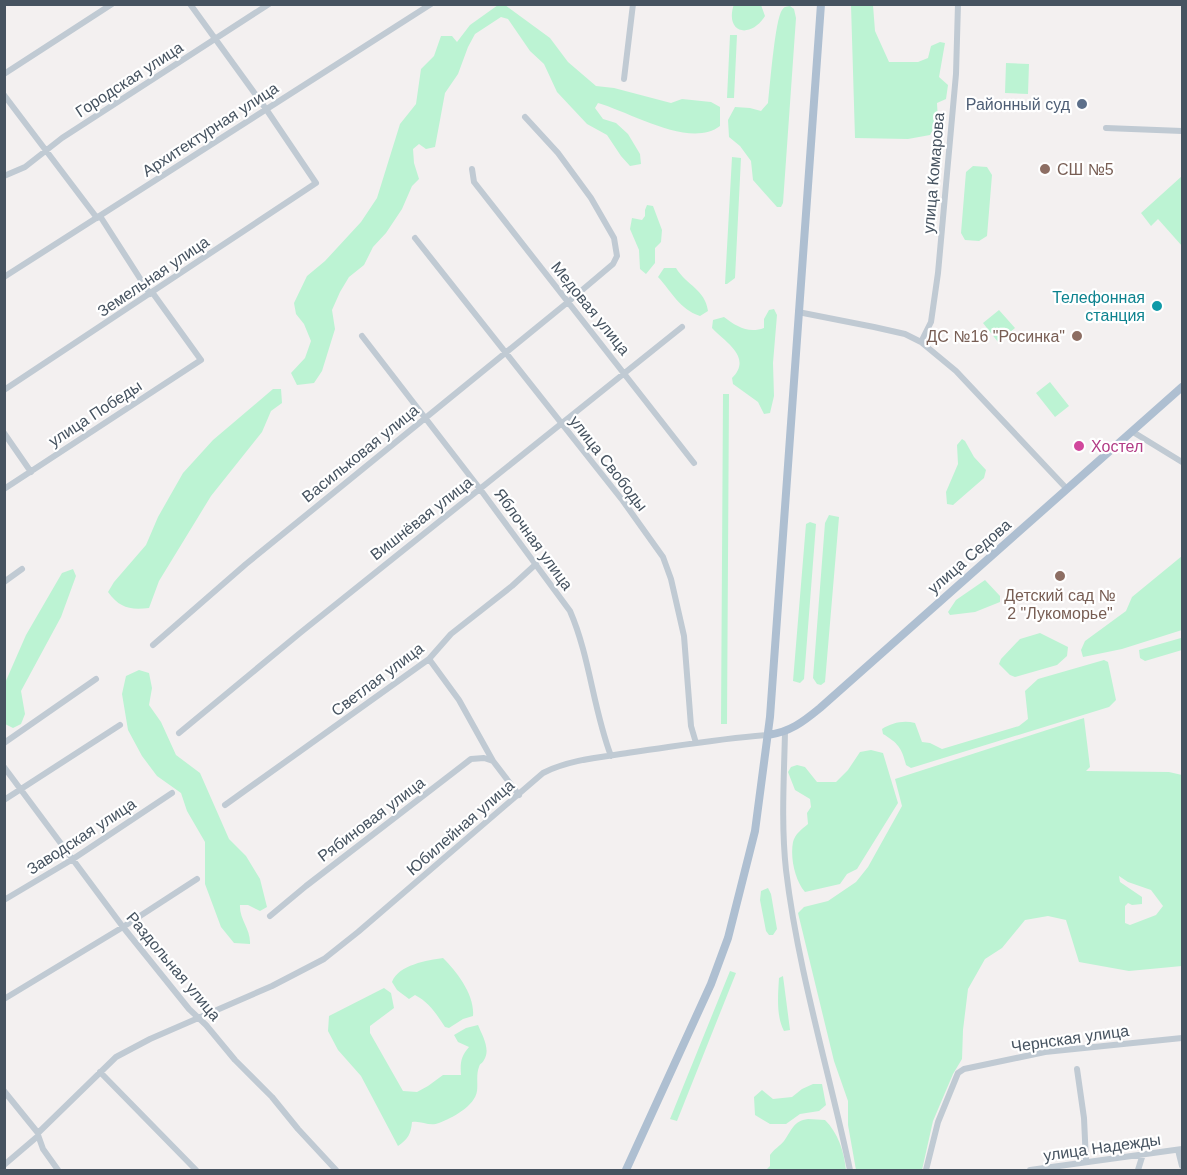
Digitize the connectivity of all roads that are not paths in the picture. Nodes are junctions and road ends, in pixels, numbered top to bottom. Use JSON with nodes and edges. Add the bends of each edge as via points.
{"nodes":[{"id":1,"x":112,"y":4,"type":"edge"},
{"id":2,"x":190,"y":4,"type":"edge"},
{"id":3,"x":268,"y":4,"type":"edge"},
{"id":4,"x":431,"y":4,"type":"edge"},
{"id":5,"x":633,"y":4,"type":"edge"},
{"id":6,"x":821,"y":4,"type":"edge"},
{"id":7,"x":958,"y":4,"type":"edge"},
{"id":8,"x":217,"y":39,"type":"junction"},
{"id":9,"x":4,"y":74,"type":"edge"},
{"id":10,"x":624,"y":79,"type":"dead end"},
{"id":11,"x":4,"y":95,"type":"edge"},
{"id":12,"x":266,"y":109,"type":"junction"},
{"id":13,"x":525,"y":117,"type":"dead end"},
{"id":14,"x":1106,"y":128,"type":"dead end"},
{"id":15,"x":1182,"y":131,"type":"edge"},
{"id":16,"x":47,"y":150,"type":"junction"},
{"id":17,"x":472,"y":169,"type":"dead end"},
{"id":18,"x":4,"y":176,"type":"edge"},
{"id":19,"x":99,"y":217,"type":"junction"},
{"id":20,"x":415,"y":238,"type":"dead end"},
{"id":21,"x":4,"y":278,"type":"edge"},
{"id":22,"x":151,"y":293,"type":"junction"},
{"id":23,"x":568,"y":302,"type":"junction"},
{"id":24,"x":798,"y":312,"type":"junction"},
{"id":25,"x":682,"y":327,"type":"dead end"},
{"id":26,"x":362,"y":336,"type":"dead end"},
{"id":27,"x":921,"y":342,"type":"junction"},
{"id":28,"x":505,"y":354,"type":"junction"},
{"id":29,"x":625,"y":372,"type":"junction"},
{"id":30,"x":1182,"y":387,"type":"edge"},
{"id":31,"x":4,"y":390,"type":"edge"},
{"id":32,"x":425,"y":418,"type":"junction"},
{"id":33,"x":561,"y":424,"type":"junction"},
{"id":34,"x":1133,"y":432,"type":"junction"},
{"id":35,"x":4,"y":433,"type":"edge"},
{"id":36,"x":1182,"y":462,"type":"edge"},
{"id":37,"x":694,"y":463,"type":"dead end"},
{"id":38,"x":31,"y":472,"type":"junction"},
{"id":39,"x":4,"y":489,"type":"edge"},
{"id":40,"x":480,"y":489,"type":"junction"},
{"id":41,"x":1067,"y":489,"type":"junction"},
{"id":42,"x":537,"y":564,"type":"junction"},
{"id":43,"x":22,"y":569,"type":"dead end"},
{"id":44,"x":4,"y":582,"type":"edge"},
{"id":45,"x":153,"y":645,"type":"dead end"},
{"id":46,"x":429,"y":659,"type":"junction"},
{"id":47,"x":96,"y":679,"type":"dead end"},
{"id":48,"x":120,"y":725,"type":"dead end"},
{"id":49,"x":785,"y":732,"type":"junction"},
{"id":50,"x":179,"y":733,"type":"dead end"},
{"id":51,"x":768,"y":735,"type":"junction"},
{"id":52,"x":4,"y":743,"type":"edge"},
{"id":53,"x":696,"y":743,"type":"junction"},
{"id":54,"x":611,"y":756,"type":"junction"},
{"id":55,"x":493,"y":761,"type":"junction"},
{"id":56,"x":4,"y":767,"type":"edge"},
{"id":57,"x":21,"y":790,"type":"junction"},
{"id":58,"x":172,"y":793,"type":"dead end"},
{"id":59,"x":519,"y":795,"type":"junction"},
{"id":60,"x":4,"y":800,"type":"edge"},
{"id":61,"x":225,"y":805,"type":"dead end"},
{"id":62,"x":72,"y":859,"type":"junction"},
{"id":63,"x":197,"y":879,"type":"dead end"},
{"id":64,"x":4,"y":900,"type":"edge"},
{"id":65,"x":270,"y":916,"type":"dead end"},
{"id":66,"x":123,"y":927,"type":"junction"},
{"id":67,"x":4,"y":999,"type":"edge"},
{"id":68,"x":200,"y":1018,"type":"junction"},
{"id":69,"x":1182,"y":1038,"type":"edge"},
{"id":70,"x":1077,"y":1069,"type":"dead end"},
{"id":71,"x":100,"y":1072,"type":"junction"},
{"id":72,"x":4,"y":1091,"type":"edge"},
{"id":73,"x":38,"y":1135,"type":"junction"},
{"id":74,"x":1180,"y":1149,"type":"edge"},
{"id":75,"x":1143,"y":1154,"type":"junction"},
{"id":76,"x":1086,"y":1162,"type":"junction"},
{"id":77,"x":4,"y":1165,"type":"edge"},
{"id":78,"x":1182,"y":1166,"type":"edge"},
{"id":79,"x":58,"y":1170,"type":"edge"},
{"id":80,"x":196,"y":1170,"type":"edge"},
{"id":81,"x":336,"y":1170,"type":"edge"},
{"id":82,"x":626,"y":1170,"type":"edge"},
{"id":83,"x":850,"y":1170,"type":"edge"},
{"id":84,"x":926,"y":1170,"type":"edge"},
{"id":85,"x":1030,"y":1170,"type":"edge"},
{"id":86,"x":1138,"y":1170,"type":"edge"}],
"edges":[{"from":1,"to":9,"type":"street"},
{"from":2,"to":8,"type":"street"},
{"from":3,"to":8,"type":"street","name":"Городская улица"},
{"from":4,"to":12,"type":"street","name":"Архитектурная улица"},
{"from":5,"to":10,"type":"street"},
{"from":6,"to":24,"type":"main road"},
{"from":7,"to":27,"type":"street","name":"улица Комарова","via":[[956,74],[938,273],[930,322]]},
{"from":8,"to":12,"type":"street"},
{"from":8,"to":16,"type":"street","name":"Городская улица"},
{"from":11,"to":16,"type":"street"},
{"from":12,"to":19,"type":"street","name":"Архитектурная улица"},
{"from":12,"to":22,"type":"street","name":"Земельная улица","via":[[316,183]]},
{"from":13,"to":23,"type":"street","name":"Васильковая улица","via":[[565,162],[614,238],[617,256],[612,264]]},
{"from":14,"to":15,"type":"street"},
{"from":16,"to":18,"type":"street","name":"Городская улица","via":[[25,167]]},
{"from":16,"to":19,"type":"street"},
{"from":17,"to":23,"type":"street","name":"Медовая улица","via":[[474,182]]},
{"from":19,"to":21,"type":"street","name":"Архитектурная улица"},
{"from":19,"to":22,"type":"street"},
{"from":20,"to":28,"type":"street","name":"улица Свободы"},
{"from":22,"to":31,"type":"street","name":"Земельная улица"},
{"from":22,"to":38,"type":"street","name":"улица Победы","via":[[201,360]]},
{"from":23,"to":28,"type":"street","name":"Васильковая улица"},
{"from":23,"to":29,"type":"street","name":"Медовая улица"},
{"from":24,"to":27,"type":"street","via":[[905,334]]},
{"from":24,"to":51,"type":"main road"},
{"from":25,"to":29,"type":"street","name":"Вишнёвая улица"},
{"from":26,"to":32,"type":"street","name":"Яблочная улица"},
{"from":27,"to":41,"type":"street","via":[[956,371]]},
{"from":28,"to":32,"type":"street","name":"Васильковая улица"},
{"from":28,"to":33,"type":"street","name":"улица Свободы"},
{"from":29,"to":33,"type":"street","name":"Вишнёвая улица"},
{"from":29,"to":37,"type":"street","name":"Медовая улица"},
{"from":30,"to":34,"type":"main road","name":"улица Седова"},
{"from":32,"to":40,"type":"street","name":"Яблочная улица"},
{"from":32,"to":45,"type":"street","name":"Васильковая улица"},
{"from":33,"to":40,"type":"street","name":"Вишнёвая улица"},
{"from":33,"to":53,"type":"street","name":"улица Свободы","via":[[663,557],[684,636]]},
{"from":34,"to":36,"type":"street"},
{"from":34,"to":41,"type":"main road","name":"улица Седова"},
{"from":35,"to":38,"type":"street"},
{"from":38,"to":39,"type":"street","name":"улица Победы"},
{"from":40,"to":42,"type":"street","name":"Яблочная улица"},
{"from":40,"to":50,"type":"street","name":"Вишнёвая улица"},
{"from":41,"to":49,"type":"main road","name":"улица Седова","via":[[820,708]]},
{"from":42,"to":46,"type":"street","name":"Светлая улица","via":[[451,634]]},
{"from":42,"to":54,"type":"street","name":"Яблочная улица","via":[[579,631]]},
{"from":43,"to":44,"type":"street"},
{"from":46,"to":55,"type":"street","via":[[459,700]]},
{"from":46,"to":61,"type":"street","name":"Светлая улица"},
{"from":47,"to":52,"type":"street"},
{"from":48,"to":57,"type":"street"},
{"from":49,"to":51,"type":"main road","name":"улица Седова"},
{"from":49,"to":83,"type":"street","via":[[786,871],[803,966]]},
{"from":51,"to":53,"type":"street","name":"Юбилейная улица"},
{"from":51,"to":82,"type":"main road","via":[[755,831],[728,938]]},
{"from":53,"to":54,"type":"street","name":"Юбилейная улица"},
{"from":54,"to":59,"type":"street","name":"Юбилейная улица","via":[[557,766]]},
{"from":55,"to":59,"type":"street"},
{"from":55,"to":65,"type":"street","name":"Рябиновая улица","via":[[471,759]]},
{"from":56,"to":57,"type":"street","name":"Раздольная улица"},
{"from":57,"to":60,"type":"street"},
{"from":57,"to":62,"type":"street","name":"Раздольная улица"},
{"from":58,"to":62,"type":"street","name":"Заводская улица"},
{"from":59,"to":68,"type":"street","name":"Юбилейная улица","via":[[324,959]]},
{"from":62,"to":64,"type":"street","name":"Заводская улица"},
{"from":62,"to":66,"type":"street","name":"Раздольная улица"},
{"from":63,"to":66,"type":"street"},
{"from":66,"to":67,"type":"street"},
{"from":66,"to":68,"type":"street","name":"Раздольная улица"},
{"from":68,"to":71,"type":"street","name":"Юбилейная улица","via":[[131,1048]]},
{"from":68,"to":81,"type":"street","name":"Раздольная улица"},
{"from":69,"to":84,"type":"street","name":"Чернская улица","via":[[1045,1052],[964,1069],[958,1073],[938,1122]]},
{"from":70,"to":76,"type":"street"},
{"from":71,"to":73,"type":"street","name":"Юбилейная улица"},
{"from":71,"to":80,"type":"street"},
{"from":72,"to":73,"type":"street"},
{"from":73,"to":77,"type":"street","name":"Юбилейная улица"},
{"from":73,"to":79,"type":"street"},
{"from":74,"to":75,"type":"street","name":"улица Надежды"},
{"from":74,"to":78,"type":"street"},
{"from":75,"to":76,"type":"street","name":"улица Надежды"},
{"from":75,"to":86,"type":"street"},
{"from":76,"to":85,"type":"street","name":"улица Надежды"}]}
